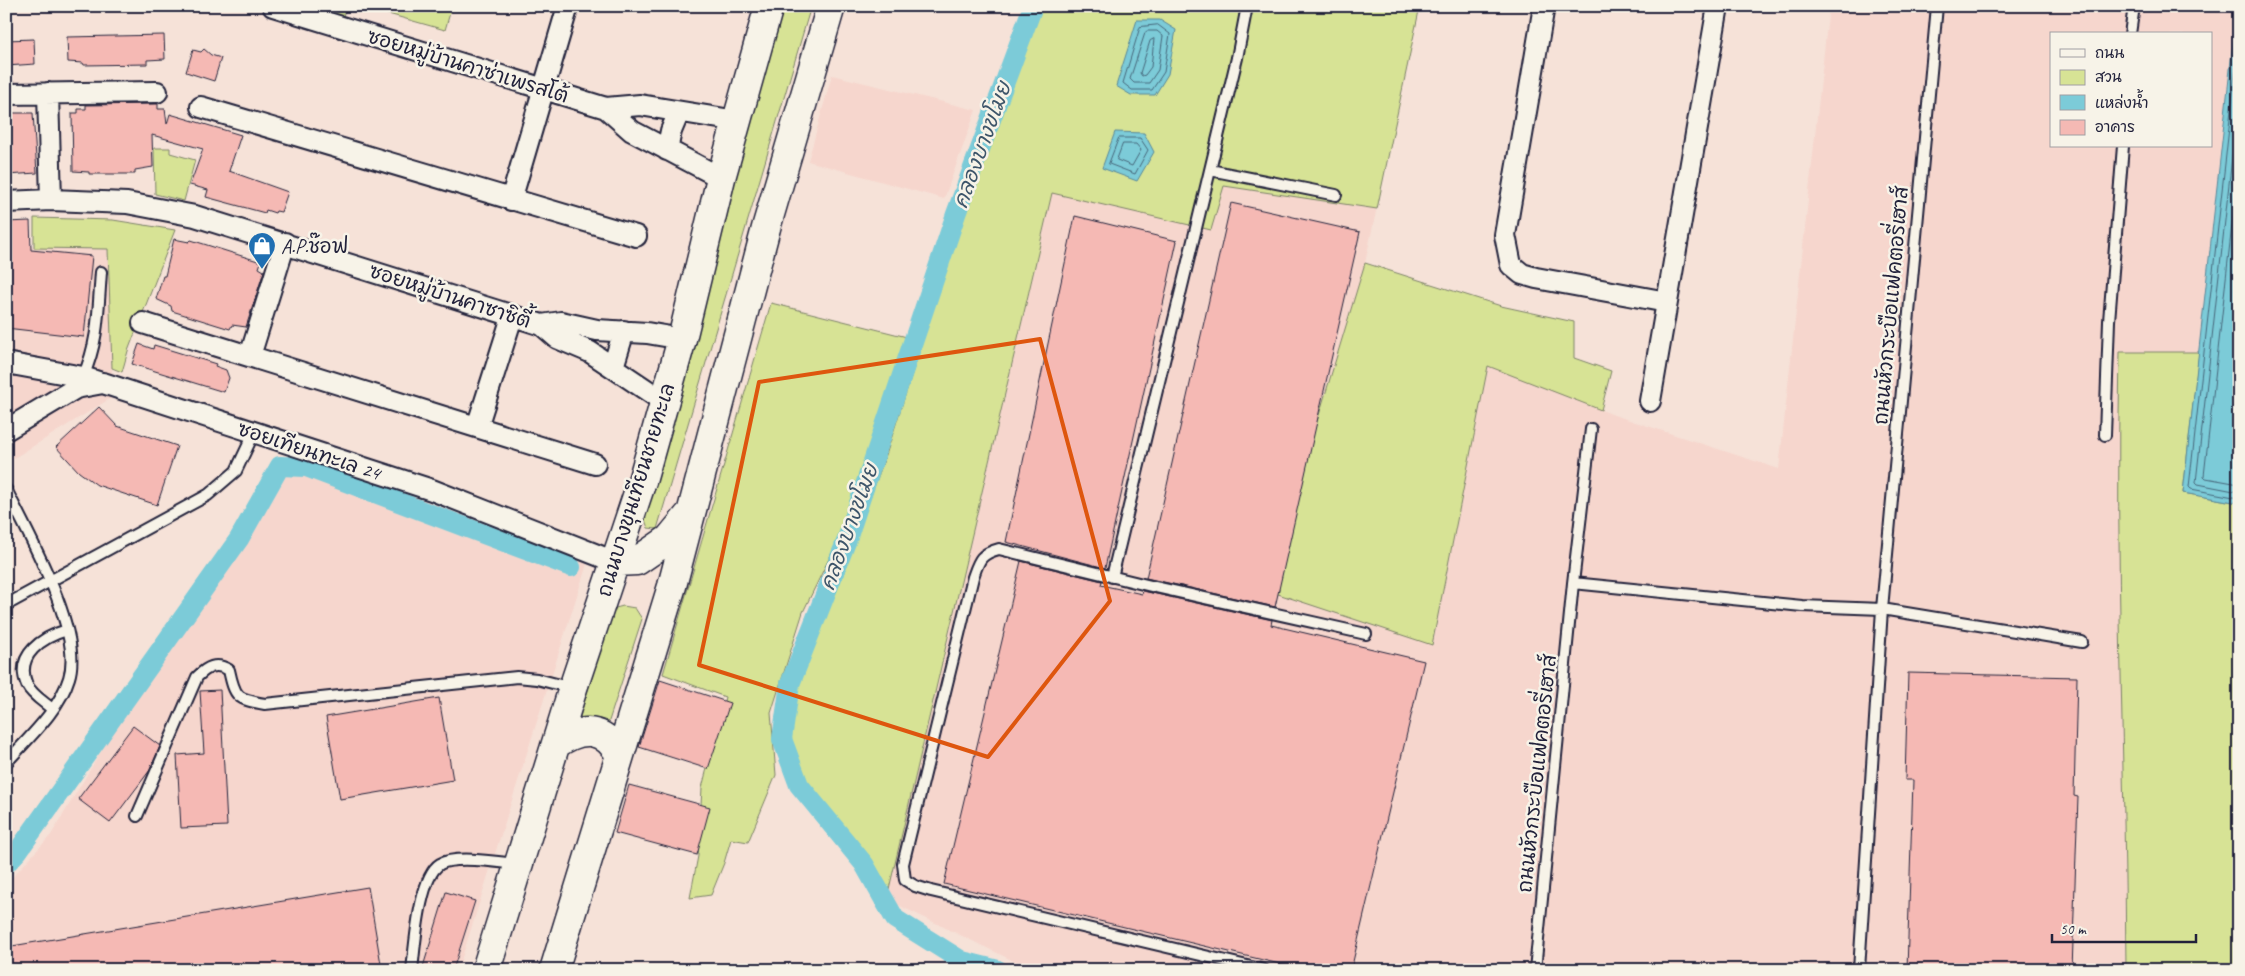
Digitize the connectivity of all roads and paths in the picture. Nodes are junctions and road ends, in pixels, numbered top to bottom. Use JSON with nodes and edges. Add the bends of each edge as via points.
{"nodes":[{"id":1,"x":273,"y":6,"type":"edge"},
{"id":2,"x":568,"y":6,"type":"edge"},
{"id":3,"x":769,"y":6,"type":"edge"},
{"id":4,"x":831,"y":6,"type":"edge"},
{"id":5,"x":1247,"y":6,"type":"edge"},
{"id":6,"x":1544,"y":6,"type":"edge"},
{"id":7,"x":1718,"y":6,"type":"edge"},
{"id":8,"x":1937,"y":6,"type":"edge"},
{"id":9,"x":2134,"y":6,"type":"edge"},
{"id":10,"x":2130,"y":32,"type":"edge"},
{"id":11,"x":542,"y":89,"type":"junction"},
{"id":12,"x":157,"y":92,"type":"dead end"},
{"id":13,"x":48,"y":93,"type":"junction"},
{"id":14,"x":6,"y":94,"type":"edge"},
{"id":15,"x":201,"y":106,"type":"dead end"},
{"id":16,"x":606,"y":108,"type":"junction"},
{"id":17,"x":679,"y":112,"type":"junction"},
{"id":18,"x":737,"y":122,"type":"junction"},
{"id":19,"x":2122,"y":148,"type":"edge"},
{"id":20,"x":667,"y":150,"type":"junction"},
{"id":21,"x":1210,"y":170,"type":"junction"},
{"id":22,"x":720,"y":178,"type":"junction"},
{"id":23,"x":1336,"y":195,"type":"dead end"},
{"id":24,"x":51,"y":200,"type":"junction"},
{"id":25,"x":511,"y":200,"type":"junction"},
{"id":26,"x":6,"y":202,"type":"edge"},
{"id":27,"x":636,"y":236,"type":"dead end"},
{"id":28,"x":285,"y":243,"type":"junction"},
{"id":29,"x":100,"y":272,"type":"dead end"},
{"id":30,"x":1668,"y":302,"type":"junction"},
{"id":31,"x":512,"y":317,"type":"junction"},
{"id":32,"x":143,"y":323,"type":"dead end"},
{"id":33,"x":542,"y":325,"type":"junction"},
{"id":34,"x":624,"y":331,"type":"junction"},
{"id":35,"x":682,"y":339,"type":"junction"},
{"id":36,"x":250,"y":356,"type":"junction"},
{"id":37,"x":6,"y":363,"type":"edge"},
{"id":38,"x":613,"y":367,"type":"junction"},
{"id":39,"x":83,"y":377,"type":"junction"},
{"id":40,"x":103,"y":383,"type":"junction"},
{"id":41,"x":663,"y":401,"type":"junction"},
{"id":42,"x":1650,"y":401,"type":"dead end"},
{"id":43,"x":477,"y":427,"type":"junction"},
{"id":44,"x":1592,"y":429,"type":"dead end"},
{"id":45,"x":6,"y":430,"type":"edge"},
{"id":46,"x":254,"y":433,"type":"junction"},
{"id":47,"x":2105,"y":435,"type":"dead end"},
{"id":48,"x":595,"y":464,"type":"dead end"},
{"id":49,"x":6,"y":489,"type":"edge"},
{"id":50,"x":692,"y":511,"type":"junction"},
{"id":51,"x":615,"y":562,"type":"junction"},
{"id":52,"x":1112,"y":577,"type":"junction"},
{"id":53,"x":52,"y":580,"type":"junction"},
{"id":54,"x":1573,"y":582,"type":"junction"},
{"id":55,"x":6,"y":605,"type":"edge"},
{"id":56,"x":1882,"y":610,"type":"junction"},
{"id":57,"x":67,"y":630,"type":"junction"},
{"id":58,"x":1366,"y":634,"type":"dead end"},
{"id":59,"x":2082,"y":642,"type":"dead end"},
{"id":60,"x":573,"y":688,"type":"junction"},
{"id":61,"x":52,"y":709,"type":"junction"},
{"id":62,"x":556,"y":744,"type":"junction"},
{"id":63,"x":620,"y":755,"type":"junction"},
{"id":64,"x":6,"y":763,"type":"edge"},
{"id":65,"x":137,"y":816,"type":"dead end"},
{"id":66,"x":519,"y":865,"type":"junction"},
{"id":67,"x":555,"y":969,"type":"edge"},
{"id":68,"x":412,"y":970,"type":"edge"},
{"id":69,"x":486,"y":970,"type":"edge"},
{"id":70,"x":1264,"y":970,"type":"edge"},
{"id":71,"x":1535,"y":970,"type":"edge"},
{"id":72,"x":1859,"y":970,"type":"edge"}],
"edges":[{"from":1,"to":11,"type":"street","name":"ซอยหมู่บ้านคาซ่าเพรสโต้"},
{"from":2,"to":11,"type":"street"},
{"from":3,"to":18,"type":"main road","name":"ถนนบางขุนเทียนชายทะเล"},
{"from":4,"to":50,"type":"main road","via":[[766,228]]},
{"from":5,"to":21,"type":"lane"},
{"from":6,"to":30,"type":"street","via":[[1505,235],[1511,265],[1522,274],[1536,278]]},
{"from":7,"to":30,"type":"street"},
{"from":8,"to":56,"type":"lane","name":"ถนนหัวกระบือแฟคตอรี่เฮาส์"},
{"from":9,"to":10,"type":"lane"},
{"from":11,"to":16,"type":"street","name":"ซอยหมู่บ้านคาซ่าเพรสโต้"},
{"from":11,"to":25,"type":"street"},
{"from":12,"to":13,"type":"street"},
{"from":13,"to":14,"type":"street"},
{"from":13,"to":24,"type":"street"},
{"from":15,"to":25,"type":"street"},
{"from":16,"to":17,"type":"street","name":"ซอยหมู่บ้านคาซ่าเพรสโต้","via":[[640,105]]},
{"from":16,"to":20,"type":"street","name":"ซอยหมู่บ้านคาซ่าเพรสโต้","via":[[632,131]]},
{"from":17,"to":18,"type":"street","name":"ซอยหมู่บ้านคาซ่าเพรสโต้"},
{"from":17,"to":20,"type":"street"},
{"from":18,"to":22,"type":"main road","name":"ถนนบางขุนเทียนชายทะเล"},
{"from":19,"to":47,"type":"lane"},
{"from":20,"to":22,"type":"street","name":"ซอยหมู่บ้านคาซ่าเพรสโต้"},
{"from":21,"to":23,"type":"lane"},
{"from":21,"to":52,"type":"lane"},
{"from":22,"to":35,"type":"main road","name":"ถนนบางขุนเทียนชายทะเล"},
{"from":24,"to":26,"type":"street","name":"ซอยหมู่บ้านคาซาซิตี้"},
{"from":24,"to":28,"type":"street","name":"ซอยหมู่บ้านคาซาซิตี้","via":[[145,204]]},
{"from":25,"to":27,"type":"street"},
{"from":28,"to":31,"type":"street","name":"ซอยหมู่บ้านคาซาซิตี้"},
{"from":28,"to":36,"type":"street"},
{"from":29,"to":39,"type":"lane","via":[[97,332]]},
{"from":30,"to":42,"type":"street"},
{"from":31,"to":33,"type":"street","name":"ซอยหมู่บ้านคาซาซิตี้"},
{"from":31,"to":43,"type":"street"},
{"from":32,"to":36,"type":"street"},
{"from":33,"to":34,"type":"street","name":"ซอยหมู่บ้านคาซาซิตี้","via":[[562,322],[597,330]]},
{"from":33,"to":38,"type":"street","name":"ซอยหมู่บ้านคาซาซิตี้","via":[[557,338],[590,352]]},
{"from":34,"to":35,"type":"street","name":"ซอยหมู่บ้านคาซาซิตี้"},
{"from":34,"to":38,"type":"street"},
{"from":35,"to":41,"type":"main road","name":"ถนนบางขุนเทียนชายทะเล"},
{"from":36,"to":43,"type":"street"},
{"from":37,"to":39,"type":"street"},
{"from":38,"to":41,"type":"street","name":"ซอยหมู่บ้านคาซาซิตี้"},
{"from":39,"to":40,"type":"street"},
{"from":40,"to":45,"type":"street","name":"ซอยเทียนทะเล 24","via":[[76,388]]},
{"from":40,"to":46,"type":"street","name":"ซอยเทียนทะเล 24"},
{"from":41,"to":51,"type":"main road","name":"ถนนบางขุนเทียนชายทะเล","via":[[643,478]]},
{"from":43,"to":48,"type":"street"},
{"from":44,"to":54,"type":"lane","name":"ถนนหัวกระบือแฟคตอรี่เฮาส์"},
{"from":46,"to":51,"type":"street","name":"ซอยเทียนทะเล 24","via":[[432,490]]},
{"from":46,"to":53,"type":"lane","via":[[236,471],[208,495]]},
{"from":49,"to":53,"type":"lane"},
{"from":50,"to":51,"type":"main road","via":[[669,539],[636,561]]},
{"from":50,"to":63,"type":"main road"},
{"from":51,"to":60,"type":"main road","name":"ถนนบางขุนเทียนชายทะเล"},
{"from":52,"to":58,"type":"lane"},
{"from":52,"to":70,"type":"lane","via":[[999,549],[980,558],[903,864],[905,880],[932,891]]},
{"from":53,"to":55,"type":"lane"},
{"from":53,"to":57,"type":"lane"},
{"from":54,"to":56,"type":"lane","via":[[1802,606]]},
{"from":54,"to":71,"type":"lane","name":"ถนนหัวกระบือแฟคตอรี่เฮาส์"},
{"from":56,"to":59,"type":"lane"},
{"from":56,"to":72,"type":"lane","name":"ถนนหัวกระบือแฟคตอรี่เฮาส์"},
{"from":57,"to":61,"type":"lane","via":[[70,677]]},
{"from":57,"to":61,"type":"lane","via":[[36,644],[27,656],[24,669],[27,685]]},
{"from":60,"to":62,"type":"main road","name":"ถนนบางขุนเทียนชายทะเล"},
{"from":60,"to":65,"type":"lane","via":[[517,677],[265,704],[238,696],[229,670],[223,666],[205,668],[197,677]]},
{"from":61,"to":64,"type":"lane"},
{"from":62,"to":63,"type":"main road","via":[[577,733],[596,732],[613,744]]},
{"from":62,"to":66,"type":"main road","name":"ถนนบางขุนเทียนชายทะเล"},
{"from":63,"to":67,"type":"main road"},
{"from":66,"to":68,"type":"lane","via":[[482,860],[441,863],[431,873],[424,891]]},
{"from":66,"to":69,"type":"main road","name":"ถนนบางขุนเทียนชายทะเล"}]}
